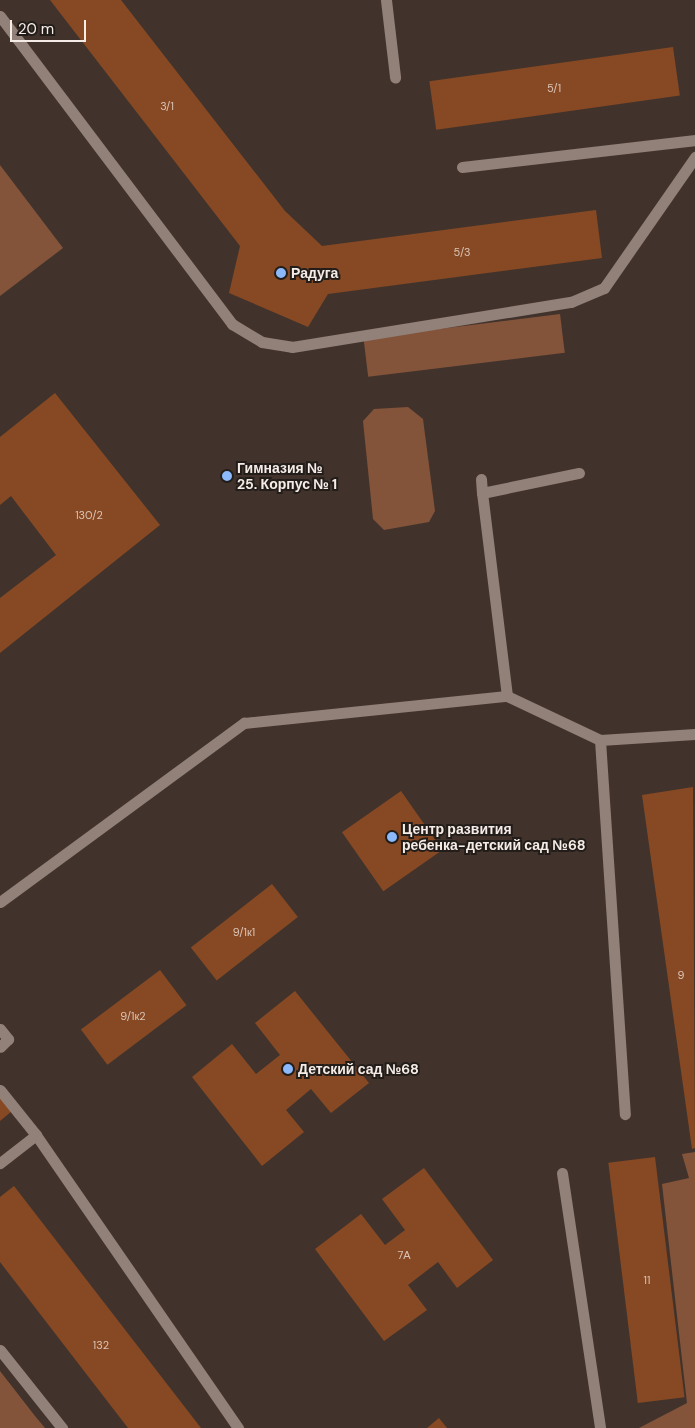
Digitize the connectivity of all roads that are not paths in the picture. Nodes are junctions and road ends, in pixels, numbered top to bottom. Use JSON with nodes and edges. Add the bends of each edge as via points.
{"nodes":[{"id":1,"x":386,"y":0,"type":"edge"},
{"id":2,"x":0,"y":16,"type":"edge"},
{"id":3,"x":395,"y":77,"type":"dead end"},
{"id":4,"x":695,"y":140,"type":"edge"},
{"id":5,"x":695,"y":157,"type":"edge"},
{"id":6,"x":462,"y":167,"type":"dead end"},
{"id":7,"x":579,"y":473,"type":"dead end"},
{"id":8,"x":481,"y":479,"type":"dead end"},
{"id":9,"x":482,"y":493,"type":"junction"},
{"id":10,"x":507,"y":696,"type":"junction"},
{"id":11,"x":695,"y":734,"type":"edge"},
{"id":12,"x":600,"y":740,"type":"junction"},
{"id":13,"x":0,"y":902,"type":"edge"},
{"id":14,"x":0,"y":1030,"type":"edge"},
{"id":15,"x":0,"y":1047,"type":"edge"},
{"id":16,"x":0,"y":1090,"type":"edge"},
{"id":17,"x":625,"y":1114,"type":"dead end"},
{"id":18,"x":36,"y":1135,"type":"junction"},
{"id":19,"x":0,"y":1163,"type":"edge"},
{"id":20,"x":562,"y":1173,"type":"dead end"},
{"id":21,"x":0,"y":1350,"type":"edge"},
{"id":22,"x":62,"y":1428,"type":"edge"},
{"id":23,"x":238,"y":1428,"type":"edge"},
{"id":24,"x":600,"y":1428,"type":"edge"}],
"edges":[{"from":1,"to":3,"type":"lane"},
{"from":2,"to":5,"type":"lane","via":[[232,324],[262,342],[302,345],[571,302],[604,288]]},
{"from":4,"to":6,"type":"lane"},
{"from":7,"to":9,"type":"lane"},
{"from":8,"to":9,"type":"lane"},
{"from":9,"to":10,"type":"lane"},
{"from":10,"to":12,"type":"lane"},
{"from":10,"to":13,"type":"lane","via":[[244,723]]},
{"from":11,"to":12,"type":"lane"},
{"from":12,"to":17,"type":"lane"},
{"from":14,"to":15,"type":"lane","via":[[8,1039]]},
{"from":16,"to":18,"type":"lane"},
{"from":18,"to":19,"type":"lane"},
{"from":18,"to":23,"type":"lane"},
{"from":20,"to":24,"type":"lane"},
{"from":21,"to":22,"type":"lane"}]}
